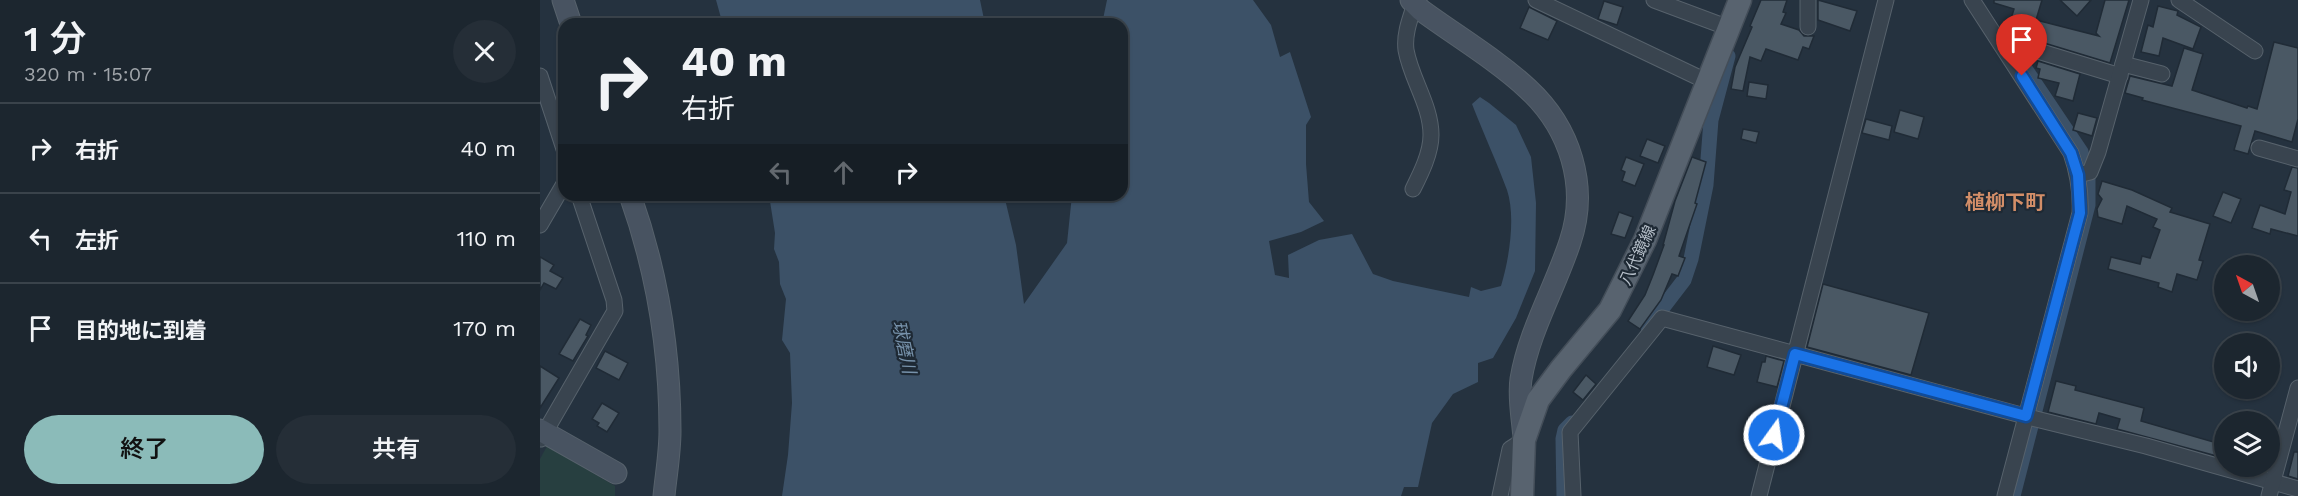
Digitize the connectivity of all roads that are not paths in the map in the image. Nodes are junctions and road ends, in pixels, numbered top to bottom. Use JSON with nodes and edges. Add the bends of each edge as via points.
{"nodes":[{"id":1,"x":563,"y":0,"type":"edge"},
{"id":2,"x":1536,"y":0,"type":"edge"},
{"id":3,"x":1654,"y":0,"type":"edge"},
{"id":4,"x":1740,"y":0,"type":"edge"},
{"id":5,"x":1808,"y":0,"type":"edge"},
{"id":6,"x":1886,"y":0,"type":"edge"},
{"id":7,"x":1972,"y":0,"type":"edge"},
{"id":8,"x":2141,"y":0,"type":"edge"},
{"id":9,"x":2179,"y":0,"type":"edge"},
{"id":10,"x":1413,"y":2,"type":"edge"},
{"id":11,"x":569,"y":18,"type":"edge"},
{"id":12,"x":1808,"y":27,"type":"dead end"},
{"id":13,"x":1729,"y":28,"type":"junction"},
{"id":14,"x":2038,"y":51,"type":"dead end"},
{"id":15,"x":2255,"y":51,"type":"dead end"},
{"id":16,"x":2121,"y":70,"type":"junction"},
{"id":17,"x":2162,"y":74,"type":"dead end"},
{"id":18,"x":540,"y":76,"type":"edge"},
{"id":19,"x":1708,"y":82,"type":"junction"},
{"id":20,"x":558,"y":131,"type":"edge"},
{"id":21,"x":2259,"y":148,"type":"dead end"},
{"id":22,"x":2298,"y":159,"type":"edge"},
{"id":23,"x":2084,"y":174,"type":"junction"},
{"id":24,"x":1413,"y":189,"type":"dead end"},
{"id":25,"x":558,"y":194,"type":"edge"},
{"id":26,"x":581,"y":201,"type":"edge"},
{"id":27,"x":632,"y":201,"type":"edge"},
{"id":28,"x":540,"y":225,"type":"edge"},
{"id":29,"x":1795,"y":354,"type":"junction"},
{"id":30,"x":2298,"y":388,"type":"edge"},
{"id":31,"x":2031,"y":417,"type":"junction"},
{"id":32,"x":541,"y":434,"type":"edge"},
{"id":33,"x":1524,"y":440,"type":"junction"},
{"id":34,"x":616,"y":473,"type":"dead end"},
{"id":35,"x":2271,"y":489,"type":"edge"},
{"id":36,"x":2298,"y":489,"type":"edge"},
{"id":37,"x":664,"y":496,"type":"edge"},
{"id":38,"x":1500,"y":496,"type":"edge"},
{"id":39,"x":1522,"y":496,"type":"edge"},
{"id":40,"x":1573,"y":496,"type":"edge"},
{"id":41,"x":1759,"y":496,"type":"edge"},
{"id":42,"x":2005,"y":496,"type":"edge"}],
"edges":[{"from":1,"to":11,"type":"street"},
{"from":2,"to":19,"type":"street"},
{"from":3,"to":13,"type":"street"},
{"from":4,"to":13,"type":"main road","name":"八代鏡線"},
{"from":5,"to":12,"type":"street"},
{"from":6,"to":29,"type":"street"},
{"from":7,"to":23,"type":"street"},
{"from":8,"to":16,"type":"street"},
{"from":9,"to":15,"type":"street"},
{"from":10,"to":24,"type":"street","via":[[1406,50],[1429,117],[1431,138]]},
{"from":10,"to":33,"type":"street","via":[[1527,88],[1563,134],[1575,167],[1578,200],[1571,240],[1528,349],[1520,382]]},
{"from":13,"to":19,"type":"main road","name":"八代鏡線"},
{"from":14,"to":16,"type":"street"},
{"from":16,"to":17,"type":"street"},
{"from":16,"to":23,"type":"street"},
{"from":18,"to":20,"type":"street"},
{"from":19,"to":33,"type":"main road","name":"八代鏡線","via":[[1645,240],[1610,310],[1538,400]]},
{"from":21,"to":22,"type":"street"},
{"from":23,"to":31,"type":"street","via":[[2080,213]]},
{"from":25,"to":28,"type":"street"},
{"from":26,"to":32,"type":"street","via":[[615,311]]},
{"from":27,"to":37,"type":"street","via":[[661,309],[670,434]]},
{"from":29,"to":31,"type":"street"},
{"from":29,"to":40,"type":"street","via":[[1662,318],[1570,432]]},
{"from":29,"to":41,"type":"street"},
{"from":30,"to":35,"type":"street"},
{"from":31,"to":35,"type":"street","via":[[2146,446]]},
{"from":31,"to":42,"type":"street"},
{"from":32,"to":34,"type":"street"},
{"from":33,"to":38,"type":"street","via":[[1510,449]]},
{"from":33,"to":39,"type":"main road","name":"八代鏡線"},
{"from":35,"to":36,"type":"street"}]}
